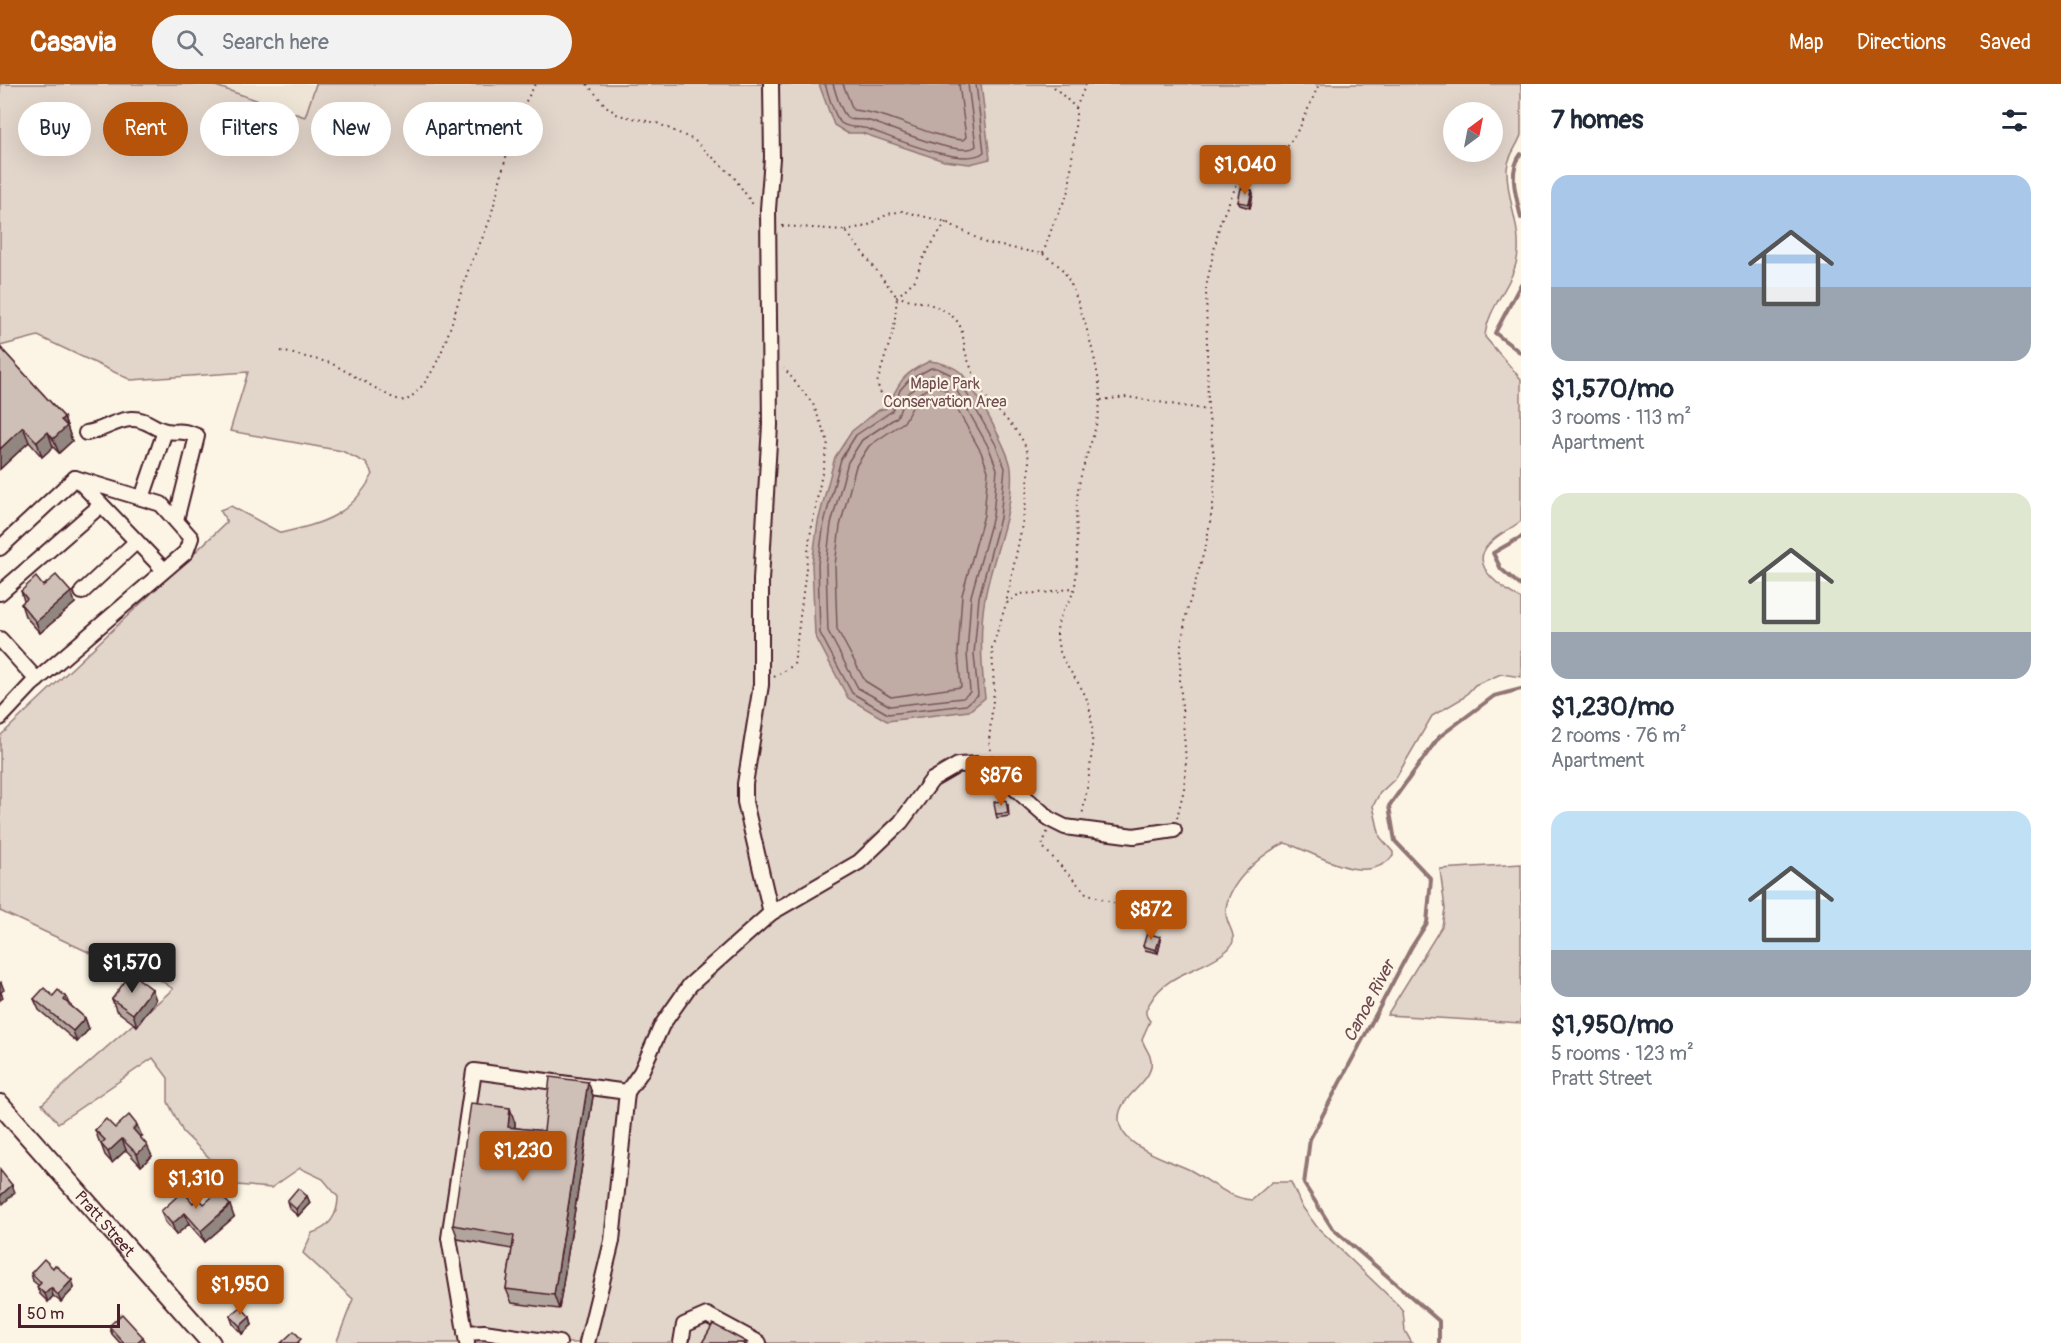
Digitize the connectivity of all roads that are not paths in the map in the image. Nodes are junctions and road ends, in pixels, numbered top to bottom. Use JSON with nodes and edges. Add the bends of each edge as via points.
{"nodes":[{"id":1,"x":771,"y":84,"type":"edge"},
{"id":2,"x":165,"y":431,"type":"junction"},
{"id":3,"x":86,"y":432,"type":"dead end"},
{"id":4,"x":75,"y":478,"type":"junction"},
{"id":5,"x":142,"y":498,"type":"junction"},
{"id":6,"x":101,"y":505,"type":"junction"},
{"id":7,"x":176,"y":520,"type":"junction"},
{"id":8,"x":136,"y":542,"type":"junction"},
{"id":9,"x":0,"y":548,"type":"edge"},
{"id":10,"x":164,"y":570,"type":"junction"},
{"id":11,"x":82,"y":592,"type":"dead end"},
{"id":12,"x":0,"y":593,"type":"edge"},
{"id":13,"x":0,"y":639,"type":"edge"},
{"id":14,"x":37,"y":680,"type":"junction"},
{"id":15,"x":1,"y":715,"type":"edge"},
{"id":16,"x":1174,"y":830,"type":"road end"},
{"id":17,"x":771,"y":913,"type":"junction"},
{"id":18,"x":627,"y":1092,"type":"junction"},
{"id":19,"x":0,"y":1104,"type":"edge"},
{"id":20,"x":466,"y":1338,"type":"edge"},
{"id":21,"x":211,"y":1343,"type":"edge"},
{"id":22,"x":559,"y":1343,"type":"edge"},
{"id":23,"x":587,"y":1343,"type":"edge"},
{"id":24,"x":681,"y":1343,"type":"edge"},
{"id":25,"x":759,"y":1343,"type":"edge"}],
"edges":[{"from":1,"to":17,"type":"lane","via":[[770,425],[761,580],[761,685],[745,784],[745,801]]},
{"from":2,"to":3,"type":"lane","via":[[150,421],[130,419]]},
{"from":2,"to":5,"type":"lane"},
{"from":2,"to":7,"type":"lane","via":[[183,430],[197,436]]},
{"from":4,"to":5,"type":"lane"},
{"from":4,"to":6,"type":"lane"},
{"from":4,"to":9,"type":"lane"},
{"from":5,"to":7,"type":"lane","via":[[161,504]]},
{"from":6,"to":8,"type":"lane"},
{"from":6,"to":12,"type":"lane"},
{"from":7,"to":10,"type":"lane","via":[[191,538],[186,552]]},
{"from":8,"to":10,"type":"lane"},
{"from":8,"to":11,"type":"lane"},
{"from":10,"to":14,"type":"lane"},
{"from":13,"to":14,"type":"lane"},
{"from":14,"to":15,"type":"lane"},
{"from":16,"to":17,"type":"lane","via":[[1134,836],[1065,827],[1051,820],[996,772],[978,764],[958,765],[932,780],[901,822],[859,862]]},
{"from":17,"to":18,"type":"lane","via":[[690,985],[662,1025],[642,1072]]},
{"from":18,"to":20,"type":"lane","via":[[474,1071],[449,1238]]},
{"from":18,"to":23,"type":"lane","via":[[612,1241]]},
{"from":19,"to":21,"type":"main road","name":"Pratt Street"},
{"from":20,"to":22,"type":"lane","via":[[484,1332]]},
{"from":24,"to":25,"type":"lane","via":[[684,1325],[707,1315]]}]}
